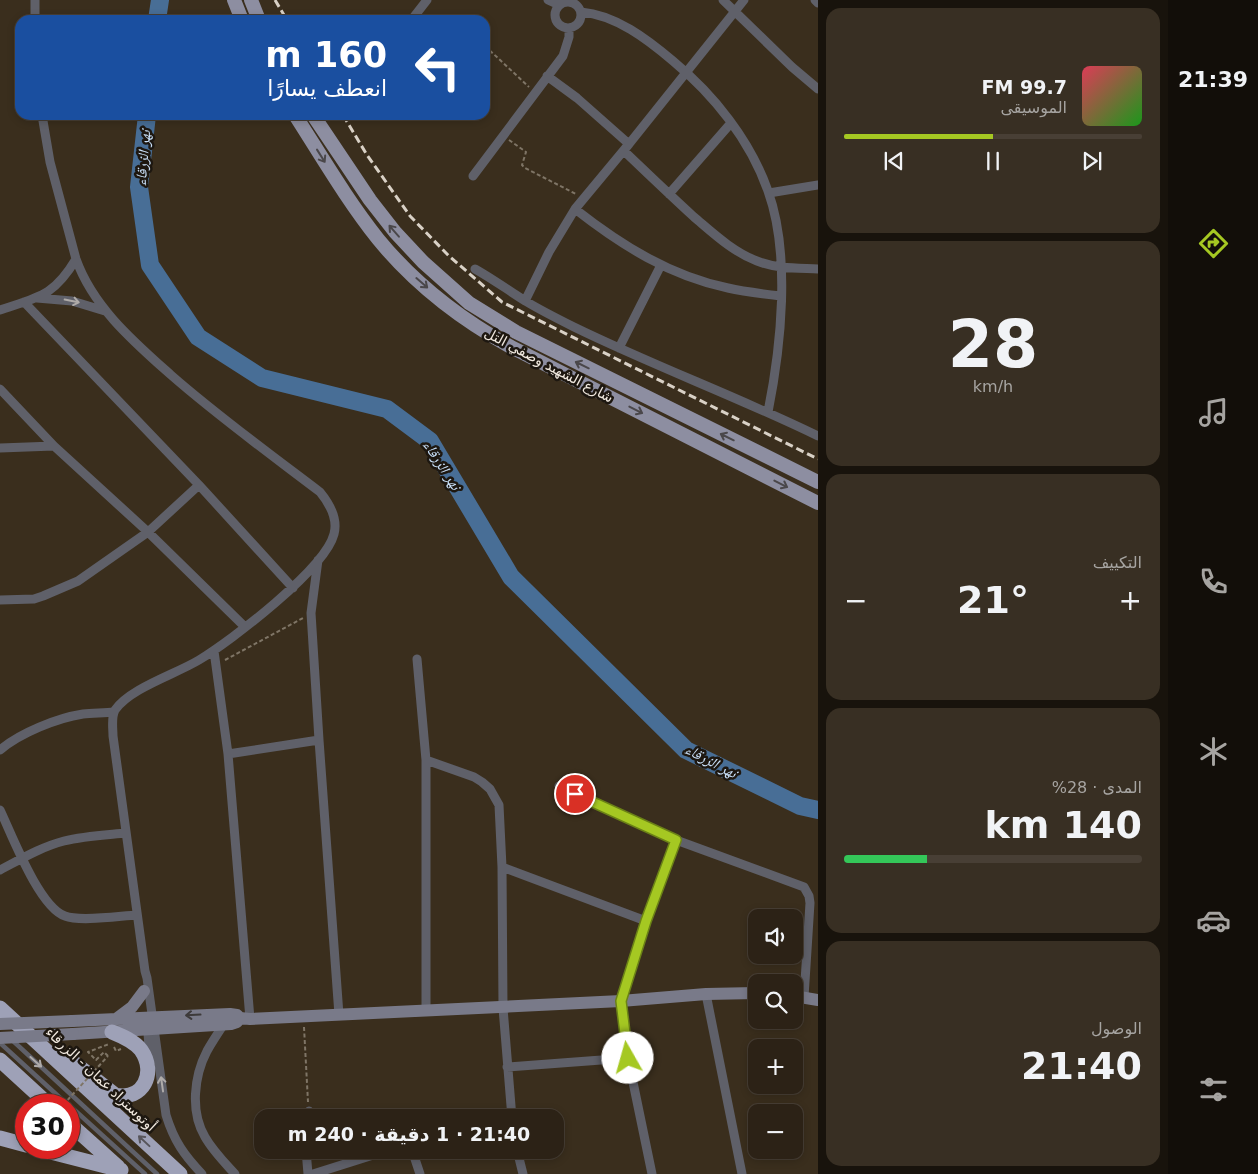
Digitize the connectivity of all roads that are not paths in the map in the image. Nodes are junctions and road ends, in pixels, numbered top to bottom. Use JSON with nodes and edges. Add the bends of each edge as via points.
{"nodes":[{"id":1,"x":35,"y":0,"type":"edge"},
{"id":2,"x":251,"y":0,"type":"edge"},
{"id":3,"x":427,"y":0,"type":"edge"},
{"id":4,"x":548,"y":0,"type":"edge"},
{"id":5,"x":568,"y":0,"type":"edge"},
{"id":6,"x":723,"y":0,"type":"edge"},
{"id":7,"x":744,"y":0,"type":"edge"},
{"id":8,"x":815,"y":0,"type":"edge"},
{"id":9,"x":238,"y":1,"type":"edge"},
{"id":10,"x":818,"y":3,"type":"edge"},
{"id":11,"x":559,"y":5,"type":"junction"},
{"id":12,"x":736,"y":11,"type":"junction"},
{"id":13,"x":581,"y":12,"type":"junction"},
{"id":14,"x":36,"y":15,"type":"edge"},
{"id":15,"x":241,"y":15,"type":"edge"},
{"id":16,"x":257,"y":15,"type":"edge"},
{"id":17,"x":415,"y":15,"type":"edge"},
{"id":18,"x":569,"y":28,"type":"junction"},
{"id":19,"x":686,"y":71,"type":"junction"},
{"id":20,"x":547,"y":76,"type":"junction"},
{"id":21,"x":817,"y":85,"type":"edge"},
{"id":22,"x":43,"y":120,"type":"edge"},
{"id":23,"x":298,"y":120,"type":"edge"},
{"id":24,"x":315,"y":120,"type":"edge"},
{"id":25,"x":731,"y":123,"type":"junction"},
{"id":26,"x":626,"y":148,"type":"junction"},
{"id":27,"x":473,"y":176,"type":"dead end"},
{"id":28,"x":818,"y":185,"type":"edge"},
{"id":29,"x":769,"y":193,"type":"junction"},
{"id":30,"x":669,"y":194,"type":"junction"},
{"id":31,"x":575,"y":209,"type":"junction"},
{"id":32,"x":76,"y":259,"type":"junction"},
{"id":33,"x":661,"y":265,"type":"junction"},
{"id":34,"x":781,"y":268,"type":"junction"},
{"id":35,"x":475,"y":269,"type":"dead end"},
{"id":36,"x":818,"y":269,"type":"edge"},
{"id":37,"x":781,"y":296,"type":"junction"},
{"id":38,"x":37,"y":298,"type":"junction"},
{"id":39,"x":526,"y":301,"type":"junction"},
{"id":40,"x":24,"y":302,"type":"junction"},
{"id":41,"x":0,"y":310,"type":"edge"},
{"id":42,"x":105,"y":311,"type":"junction"},
{"id":43,"x":619,"y":348,"type":"junction"},
{"id":44,"x":0,"y":389,"type":"edge"},
{"id":45,"x":768,"y":412,"type":"junction"},
{"id":46,"x":818,"y":436,"type":"edge"},
{"id":47,"x":54,"y":446,"type":"junction"},
{"id":48,"x":0,"y":448,"type":"edge"},
{"id":49,"x":818,"y":482,"type":"edge"},
{"id":50,"x":198,"y":485,"type":"junction"},
{"id":51,"x":818,"y":503,"type":"edge"},
{"id":52,"x":148,"y":532,"type":"junction"},
{"id":53,"x":318,"y":560,"type":"junction"},
{"id":54,"x":293,"y":588,"type":"junction"},
{"id":55,"x":0,"y":600,"type":"edge"},
{"id":56,"x":245,"y":627,"type":"junction"},
{"id":57,"x":214,"y":651,"type":"junction"},
{"id":58,"x":417,"y":659,"type":"dead end"},
{"id":59,"x":114,"y":712,"type":"junction"},
{"id":60,"x":319,"y":740,"type":"junction"},
{"id":61,"x":0,"y":750,"type":"edge"},
{"id":62,"x":228,"y":754,"type":"junction"},
{"id":63,"x":426,"y":760,"type":"junction"},
{"id":64,"x":559,"y":786,"type":"dead end"},
{"id":65,"x":0,"y":810,"type":"edge"},
{"id":66,"x":126,"y":833,"type":"junction"},
{"id":67,"x":676,"y":840,"type":"junction"},
{"id":68,"x":22,"y":858,"type":"junction"},
{"id":69,"x":502,"y":867,"type":"junction"},
{"id":70,"x":0,"y":870,"type":"edge"},
{"id":71,"x":137,"y":915,"type":"junction"},
{"id":72,"x":646,"y":921,"type":"junction"},
{"id":73,"x":145,"y":971,"type":"junction"},
{"id":74,"x":802,"y":974,"type":"edge"},
{"id":75,"x":144,"y":991,"type":"junction"},
{"id":76,"x":748,"y":993,"type":"edge"},
{"id":77,"x":706,"y":994,"type":"junction"},
{"id":78,"x":803,"y":997,"type":"edge"},
{"id":79,"x":818,"y":1000,"type":"edge"},
{"id":80,"x":621,"y":1001,"type":"junction"},
{"id":81,"x":0,"y":1008,"type":"edge"},
{"id":82,"x":503,"y":1008,"type":"junction"},
{"id":83,"x":426,"y":1009,"type":"junction"},
{"id":84,"x":339,"y":1015,"type":"junction"},
{"id":85,"x":245,"y":1019,"type":"junction"},
{"id":86,"x":150,"y":1023,"type":"junction"},
{"id":87,"x":0,"y":1024,"type":"edge"},
{"id":88,"x":224,"y":1024,"type":"junction"},
{"id":89,"x":114,"y":1025,"type":"junction"},
{"id":90,"x":0,"y":1029,"type":"edge"},
{"id":91,"x":0,"y":1038,"type":"edge"},
{"id":92,"x":0,"y":1043,"type":"edge"},
{"id":93,"x":46,"y":1050,"type":"junction"},
{"id":94,"x":628,"y":1058,"type":"junction"},
{"id":95,"x":0,"y":1060,"type":"edge"},
{"id":96,"x":507,"y":1067,"type":"junction"},
{"id":97,"x":148,"y":1074,"type":"junction"},
{"id":98,"x":36,"y":1094,"type":"edge"},
{"id":99,"x":57,"y":1094,"type":"edge"},
{"id":100,"x":511,"y":1109,"type":"edge"},
{"id":101,"x":80,"y":1115,"type":"edge"},
{"id":102,"x":80,"y":1133,"type":"edge"},
{"id":103,"x":0,"y":1138,"type":"edge"},
{"id":104,"x":15,"y":1142,"type":"edge"},
{"id":105,"x":75,"y":1159,"type":"edge"},
{"id":106,"x":307,"y":1159,"type":"edge"},
{"id":107,"x":360,"y":1159,"type":"edge"},
{"id":108,"x":415,"y":1159,"type":"edge"},
{"id":109,"x":519,"y":1159,"type":"edge"},
{"id":110,"x":123,"y":1172,"type":"edge"},
{"id":111,"x":145,"y":1174,"type":"edge"},
{"id":112,"x":157,"y":1174,"type":"edge"},
{"id":113,"x":180,"y":1174,"type":"edge"},
{"id":114,"x":202,"y":1174,"type":"edge"},
{"id":115,"x":235,"y":1174,"type":"edge"},
{"id":116,"x":308,"y":1174,"type":"edge"},
{"id":117,"x":313,"y":1174,"type":"edge"},
{"id":118,"x":420,"y":1174,"type":"edge"},
{"id":119,"x":523,"y":1174,"type":"edge"},
{"id":120,"x":652,"y":1174,"type":"edge"},
{"id":121,"x":742,"y":1174,"type":"edge"}],
"edges":[{"from":1,"to":14,"type":"street"},
{"from":2,"to":16,"type":"main road"},
{"from":3,"to":17,"type":"street"},
{"from":4,"to":11,"type":"street"},
{"from":5,"to":11,"type":"street"},
{"from":5,"to":13,"type":"street"},
{"from":6,"to":12,"type":"street"},
{"from":7,"to":12,"type":"street"},
{"from":8,"to":10,"type":"street"},
{"from":9,"to":15,"type":"main road"},
{"from":11,"to":18,"type":"street","via":[[556,18],[561,26]]},
{"from":12,"to":19,"type":"street"},
{"from":12,"to":21,"type":"street","via":[[792,67]]},
{"from":13,"to":18,"type":"street","via":[[578,23]]},
{"from":13,"to":19,"type":"street","via":[[600,15],[630,30]]},
{"from":18,"to":20,"type":"street","via":[[565,52]]},
{"from":19,"to":25,"type":"street"},
{"from":19,"to":26,"type":"street"},
{"from":20,"to":26,"type":"street","via":[[577,98]]},
{"from":20,"to":27,"type":"street"},
{"from":22,"to":32,"type":"street","via":[[50,162]]},
{"from":23,"to":51,"type":"main road","name":"شارع الشهيد وصفي التل","one_way":true,"via":[[379,240],[418,280],[486,333]]},
{"from":49,"to":24,"type":"main road","name":"شارع الشهيد وصفي التل","one_way":true,"via":[[516,332],[469,303],[395,232]]},
{"from":25,"to":29,"type":"street","via":[[748,146]]},
{"from":25,"to":30,"type":"street"},
{"from":26,"to":30,"type":"street"},
{"from":26,"to":31,"type":"street"},
{"from":28,"to":29,"type":"street"},
{"from":29,"to":34,"type":"street"},
{"from":30,"to":34,"type":"street","via":[[727,244],[756,261]]},
{"from":31,"to":33,"type":"street","via":[[608,235]]},
{"from":31,"to":39,"type":"street","via":[[549,252]]},
{"from":32,"to":38,"type":"street","via":[[58,284]]},
{"from":32,"to":42,"type":"street"},
{"from":33,"to":37,"type":"street","via":[[729,289]]},
{"from":33,"to":43,"type":"street"},
{"from":34,"to":36,"type":"street"},
{"from":34,"to":37,"type":"street"},
{"from":35,"to":39,"type":"street"},
{"from":37,"to":45,"type":"street","via":[[778,354]]},
{"from":38,"to":40,"type":"street"},
{"from":38,"to":42,"type":"street","one_way":true,"via":[[72,301]]},
{"from":39,"to":43,"type":"street"},
{"from":40,"to":41,"type":"street"},
{"from":40,"to":50,"type":"street"},
{"from":42,"to":53,"type":"street","via":[[190,391],[320,492],[332,513],[335,532]]},
{"from":43,"to":45,"type":"street"},
{"from":44,"to":47,"type":"street"},
{"from":45,"to":46,"type":"street"},
{"from":47,"to":48,"type":"street"},
{"from":47,"to":52,"type":"street"},
{"from":50,"to":52,"type":"street"},
{"from":50,"to":54,"type":"street"},
{"from":52,"to":55,"type":"street","via":[[57,592],[34,598]]},
{"from":52,"to":56,"type":"street"},
{"from":53,"to":54,"type":"street"},
{"from":53,"to":60,"type":"street","via":[[311,613]]},
{"from":54,"to":56,"type":"street"},
{"from":56,"to":57,"type":"street"},
{"from":57,"to":59,"type":"street","via":[[132,694]]},
{"from":57,"to":62,"type":"street"},
{"from":58,"to":63,"type":"street"},
{"from":59,"to":61,"type":"street","via":[[69,717],[17,737]]},
{"from":59,"to":66,"type":"street"},
{"from":60,"to":62,"type":"street"},
{"from":60,"to":84,"type":"street"},
{"from":62,"to":85,"type":"street"},
{"from":63,"to":69,"type":"street","via":[[474,777],[490,789],[499,804]]},
{"from":63,"to":83,"type":"street"},
{"from":64,"to":67,"type":"street"},
{"from":65,"to":68,"type":"street"},
{"from":66,"to":68,"type":"street","via":[[66,841]]},
{"from":66,"to":71,"type":"street"},
{"from":67,"to":72,"type":"street"},
{"from":67,"to":74,"type":"street","via":[[804,887],[810,903]]},
{"from":68,"to":70,"type":"street"},
{"from":68,"to":71,"type":"street","via":[[47,903],[60,914],[81,918]]},
{"from":69,"to":72,"type":"street"},
{"from":69,"to":82,"type":"street"},
{"from":71,"to":73,"type":"street"},
{"from":72,"to":80,"type":"street"},
{"from":73,"to":75,"type":"street"},
{"from":73,"to":86,"type":"street"},
{"from":75,"to":86,"type":"street"},
{"from":75,"to":89,"type":"street"},
{"from":76,"to":77,"type":"street"},
{"from":77,"to":80,"type":"street"},
{"from":77,"to":121,"type":"street"},
{"from":78,"to":79,"type":"street"},
{"from":80,"to":82,"type":"street"},
{"from":80,"to":94,"type":"street"},
{"from":81,"to":93,"type":"highway","name":"أوتوستراد عمان - الزرقاء"},
{"from":82,"to":83,"type":"street"},
{"from":82,"to":96,"type":"street"},
{"from":83,"to":84,"type":"street"},
{"from":84,"to":85,"type":"street"},
{"from":85,"to":86,"type":"street","one_way":true,"via":[[230,1014]]},
{"from":85,"to":88,"type":"street"},
{"from":86,"to":88,"type":"street"},
{"from":86,"to":89,"type":"street"},
{"from":86,"to":97,"type":"street"},
{"from":114,"to":86,"type":"street","one_way":true,"via":[[178,1146],[171,1131]]},
{"from":87,"to":89,"type":"street","bridge":true,"via":[[72,1021]]},
{"from":88,"to":115,"type":"street","via":[[206,1052],[195,1098],[197,1119],[204,1136]]},
{"from":89,"to":91,"type":"street","bridge":true,"via":[[73,1034]]},
{"from":89,"to":97,"type":"highway","via":[[141,1050],[146,1058]]},
{"from":90,"to":112,"type":"lane","one_way":true},
{"from":92,"to":99,"type":"lane"},
{"from":93,"to":97,"type":"highway","via":[[70,1060],[115,1095],[123,1097],[138,1092]]},
{"from":113,"to":93,"type":"highway","name":"أوتوستراد عمان - الزرقاء","one_way":true},
{"from":94,"to":96,"type":"street"},
{"from":94,"to":120,"type":"street"},
{"from":95,"to":98,"type":"highway"},
{"from":96,"to":100,"type":"street"},
{"from":101,"to":111,"type":"lane"},
{"from":102,"to":110,"type":"highway"},
{"from":103,"to":104,"type":"highway"},
{"from":105,"to":110,"type":"highway"},
{"from":106,"to":116,"type":"street"},
{"from":107,"to":117,"type":"street"},
{"from":108,"to":118,"type":"street"},
{"from":109,"to":119,"type":"street"}]}
